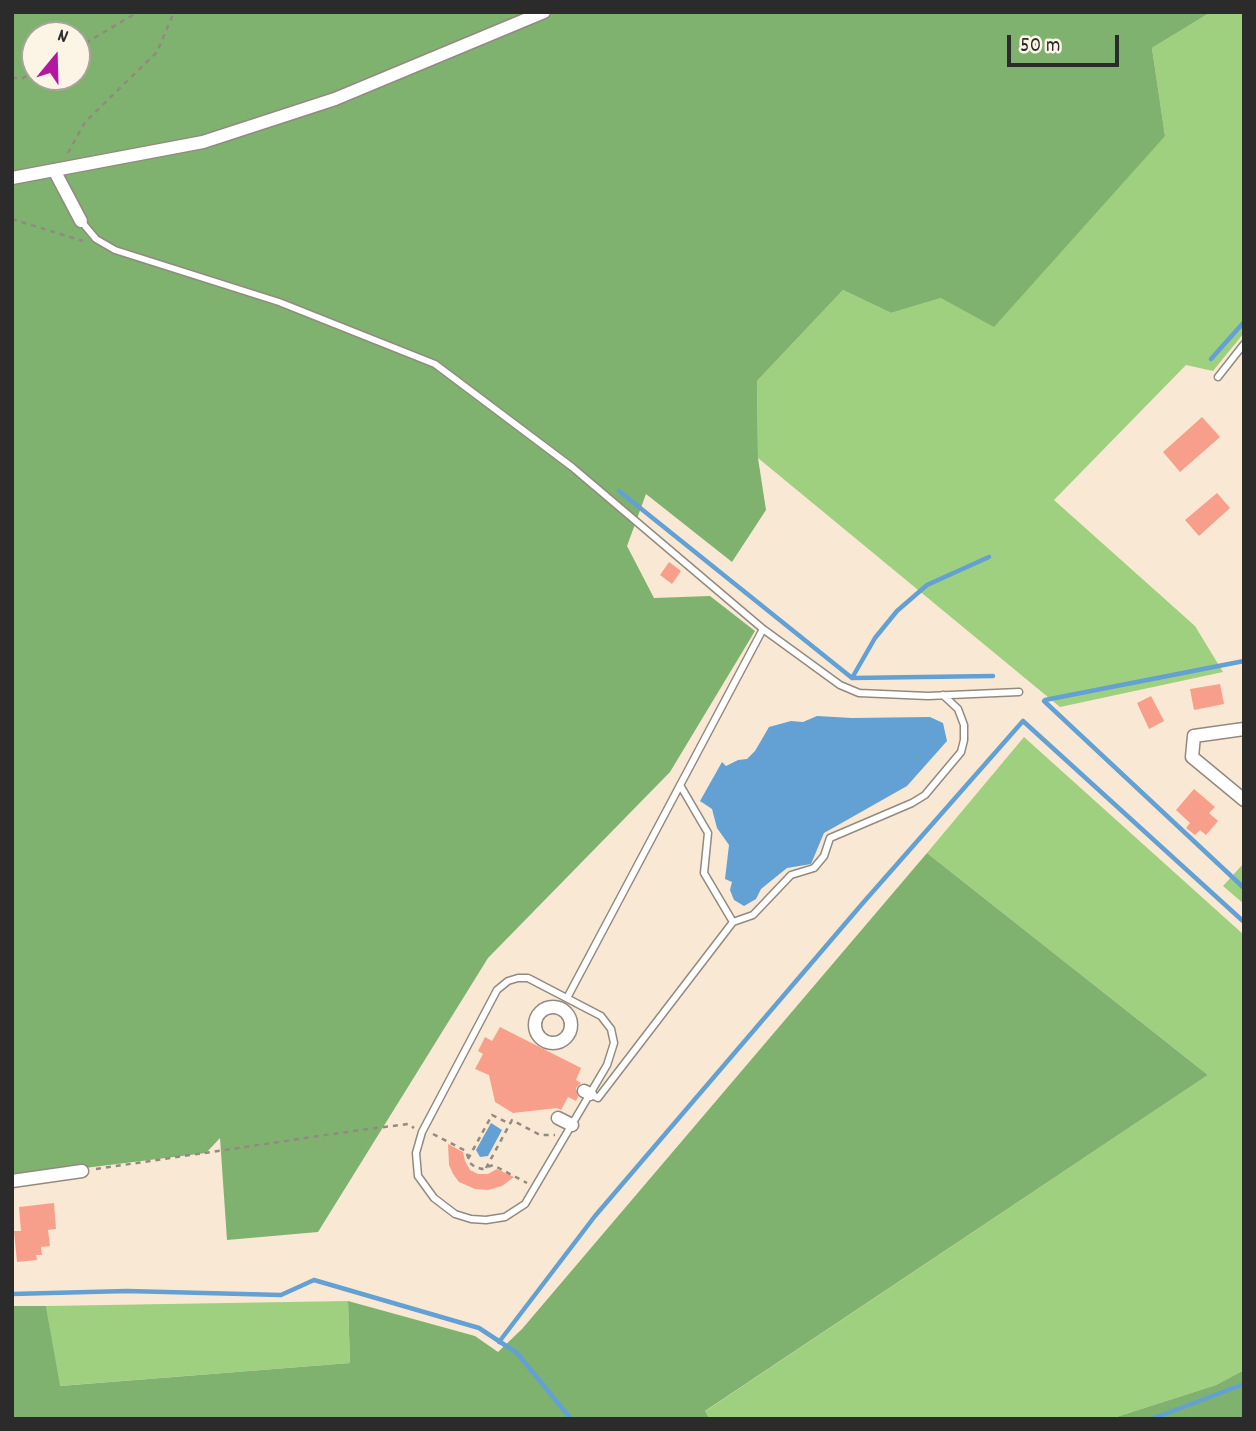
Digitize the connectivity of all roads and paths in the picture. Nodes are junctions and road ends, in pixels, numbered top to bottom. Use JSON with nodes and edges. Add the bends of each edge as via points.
{"nodes":[{"id":1,"x":138,"y":12,"type":"edge"},
{"id":2,"x":174,"y":12,"type":"edge"},
{"id":3,"x":544,"y":12,"type":"edge"},
{"id":4,"x":91,"y":40,"type":"edge"},
{"id":5,"x":70,"y":166,"type":"junction"},
{"id":6,"x":54,"y":170,"type":"junction"},
{"id":7,"x":12,"y":178,"type":"edge"},
{"id":8,"x":12,"y":219,"type":"edge"},
{"id":9,"x":81,"y":221,"type":"joint"},
{"id":10,"x":91,"y":243,"type":"dead end"},
{"id":11,"x":1244,"y":344,"type":"edge"},
{"id":12,"x":1218,"y":377,"type":"dead end"},
{"id":13,"x":763,"y":629,"type":"junction"},
{"id":14,"x":1019,"y":692,"type":"dead end"},
{"id":15,"x":943,"y":695,"type":"junction"},
{"id":16,"x":1244,"y":729,"type":"edge"},
{"id":17,"x":680,"y":785,"type":"junction"},
{"id":18,"x":1244,"y":800,"type":"edge"},
{"id":19,"x":733,"y":922,"type":"junction"},
{"id":20,"x":564,"y":1004,"type":"junction"},
{"id":21,"x":587,"y":1093,"type":"junction"},
{"id":22,"x":558,"y":1118,"type":"dead end"},
{"id":23,"x":510,"y":1124,"type":"junction"},
{"id":24,"x":571,"y":1127,"type":"junction"},
{"id":25,"x":423,"y":1131,"type":"junction"},
{"id":26,"x":468,"y":1159,"type":"junction"},
{"id":27,"x":486,"y":1168,"type":"junction"},
{"id":28,"x":82,"y":1171,"type":"joint"},
{"id":29,"x":12,"y":1181,"type":"edge"},
{"id":30,"x":536,"y":1188,"type":"junction"}],
"edges":[{"from":1,"to":4,"type":"path"},
{"from":2,"to":5,"type":"path","via":[[157,52],[85,122],[68,155]]},
{"from":3,"to":5,"type":"street","via":[[309,108],[203,142]]},
{"from":5,"to":6,"type":"street"},
{"from":6,"to":7,"type":"street"},
{"from":6,"to":9,"type":"street"},
{"from":8,"to":10,"type":"path"},
{"from":9,"to":13,"type":"lane","via":[[96,239],[115,250],[279,302],[435,364],[572,467]]},
{"from":11,"to":12,"type":"lane"},
{"from":13,"to":15,"type":"lane","via":[[840,685],[859,693]]},
{"from":13,"to":17,"type":"lane"},
{"from":14,"to":15,"type":"lane"},
{"from":15,"to":19,"type":"lane","via":[[958,709],[964,740],[961,752],[925,795],[830,838],[814,868],[791,875],[753,915]]},
{"from":16,"to":18,"type":"street","via":[[1194,736],[1192,757]]},
{"from":17,"to":19,"type":"lane","via":[[708,834],[704,873]]},
{"from":17,"to":20,"type":"lane"},
{"from":19,"to":21,"type":"lane","via":[[598,1098]]},
{"from":20,"to":21,"type":"lane","via":[[601,1016],[614,1036],[607,1065]]},
{"from":20,"to":25,"type":"lane","via":[[528,978],[508,981],[496,990]]},
{"from":21,"to":24,"type":"lane"},
{"from":22,"to":24,"type":"street"},
{"from":23,"to":24,"type":"path","via":[[512,1120],[540,1135]]},
{"from":23,"to":26,"type":"path","via":[[492,1115]]},
{"from":23,"to":27,"type":"path"},
{"from":24,"to":30,"type":"lane"},
{"from":25,"to":26,"type":"path","via":[[466,1151]]},
{"from":25,"to":28,"type":"path","via":[[408,1124],[354,1130]]},
{"from":25,"to":30,"type":"lane","via":[[416,1153],[418,1175],[434,1198],[455,1214],[486,1220],[505,1217],[525,1204]]},
{"from":26,"to":27,"type":"path","via":[[475,1167]]},
{"from":27,"to":30,"type":"path","via":[[493,1165]]},
{"from":28,"to":29,"type":"street"}]}
